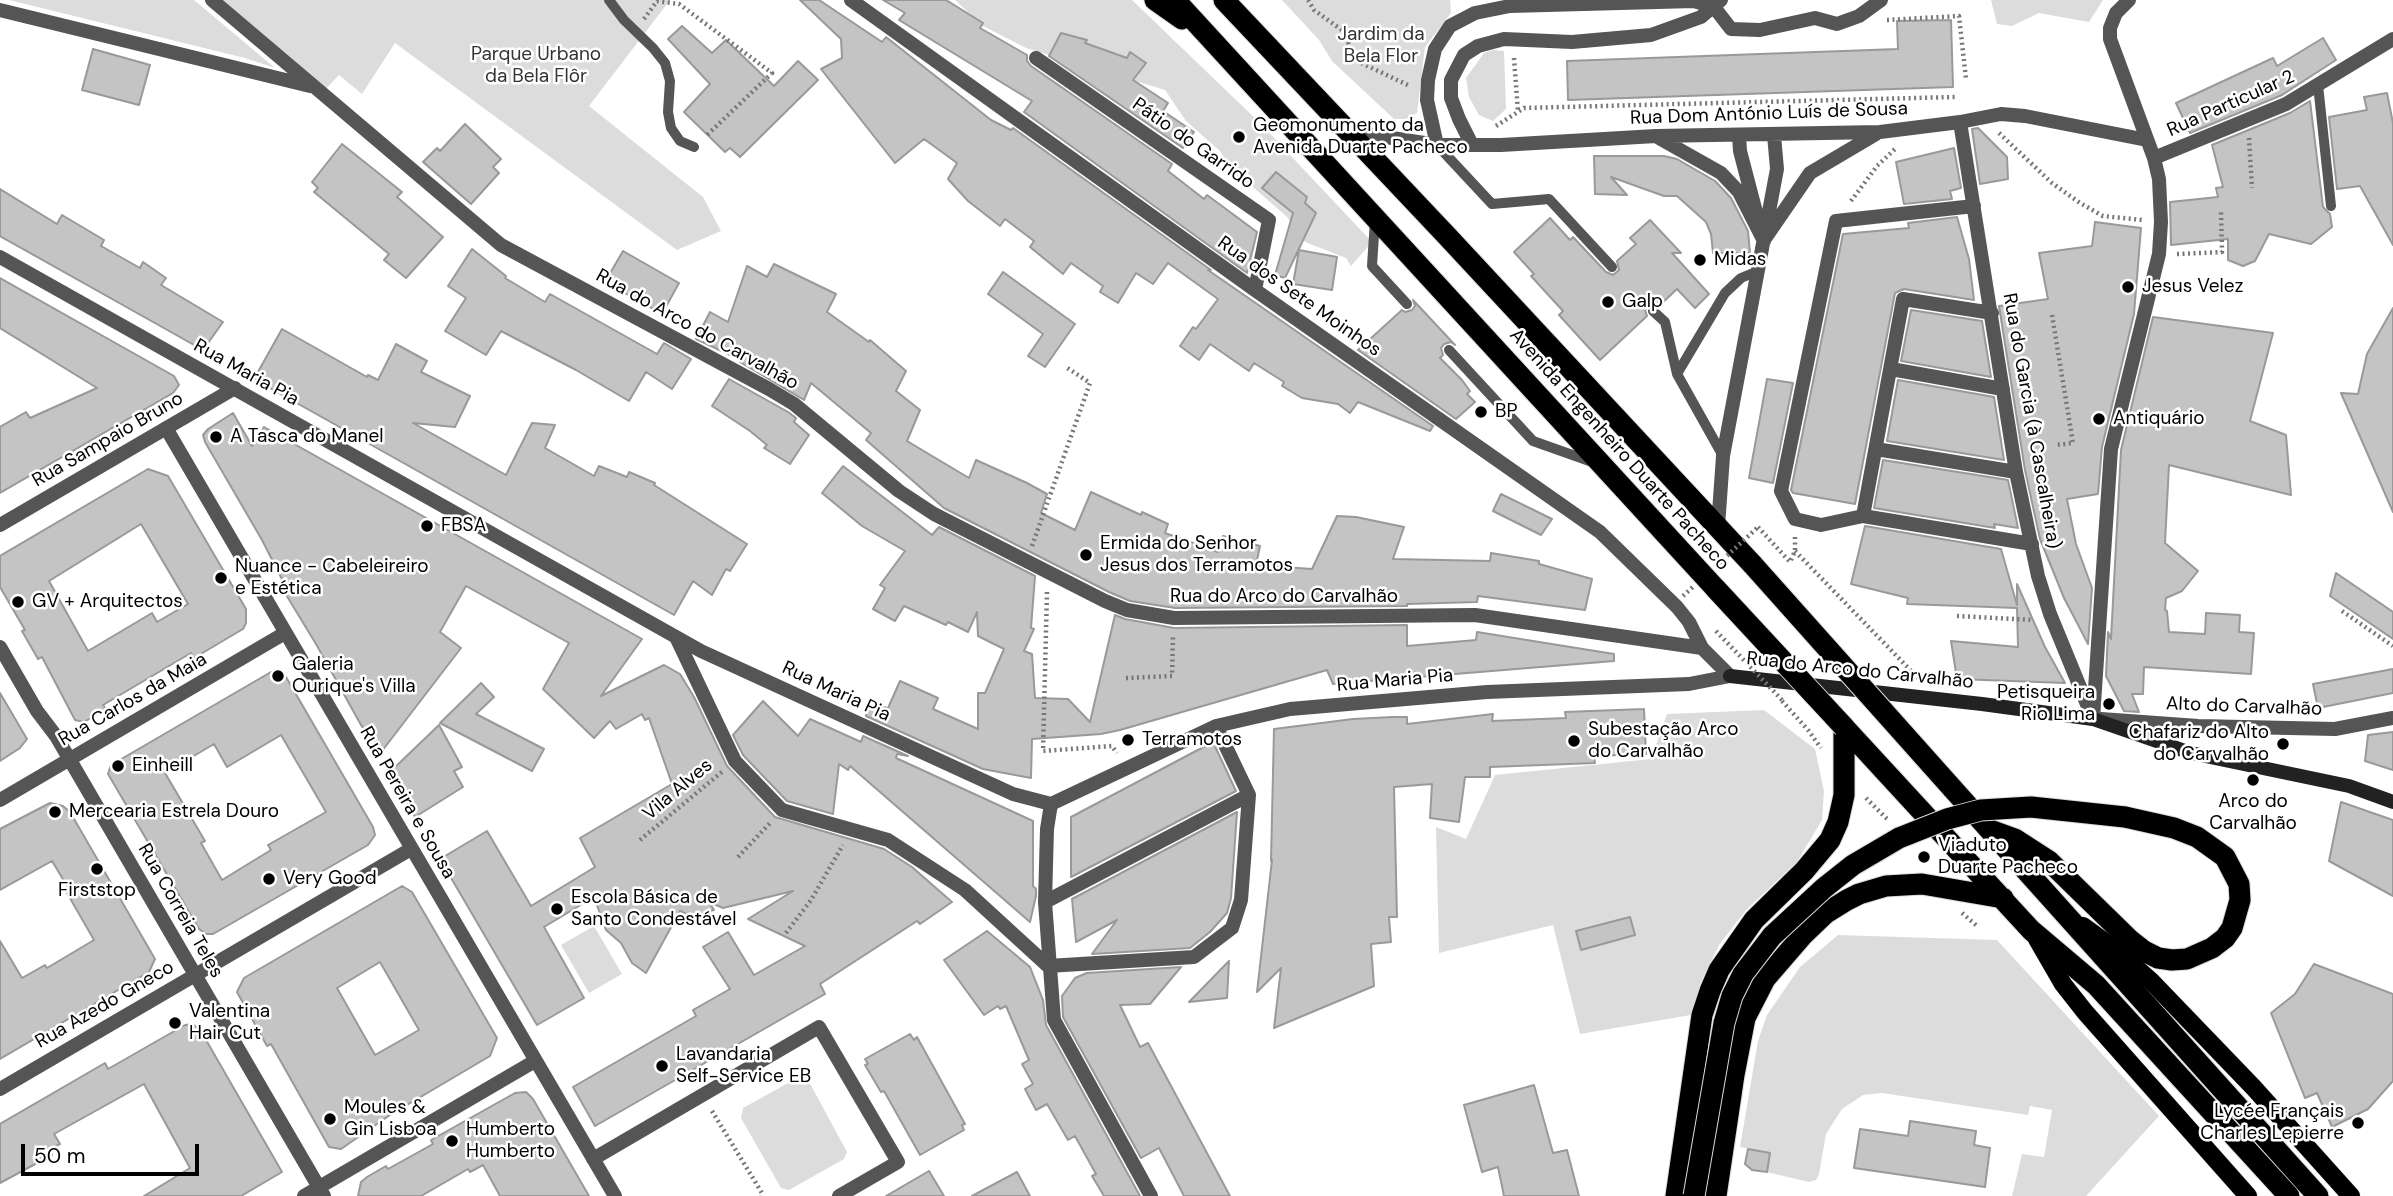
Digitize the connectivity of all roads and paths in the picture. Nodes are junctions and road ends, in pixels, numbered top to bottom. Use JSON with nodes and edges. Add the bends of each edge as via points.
{"nodes":[{"id":1,"x":212,"y":0,"type":"edge"},
{"id":2,"x":609,"y":0,"type":"edge"},
{"id":3,"x":851,"y":0,"type":"edge"},
{"id":4,"x":1155,"y":0,"type":"edge"},
{"id":5,"x":1175,"y":0,"type":"edge"},
{"id":6,"x":1308,"y":0,"type":"edge"},
{"id":7,"x":1881,"y":0,"type":"edge"},
{"id":8,"x":2129,"y":0,"type":"edge"},
{"id":9,"x":680,"y":2,"type":"edge"},
{"id":10,"x":1228,"y":4,"type":"edge"},
{"id":11,"x":1718,"y":4,"type":"edge"},
{"id":12,"x":0,"y":10,"type":"edge"},
{"id":13,"x":1913,"y":18,"type":"dead end"},
{"id":14,"x":634,"y":32,"type":"junction"},
{"id":15,"x":1210,"y":38,"type":"junction"},
{"id":16,"x":2393,"y":39,"type":"edge"},
{"id":17,"x":1513,"y":46,"type":"dead end"},
{"id":18,"x":1036,"y":58,"type":"dead end"},
{"id":19,"x":1966,"y":79,"type":"dead end"},
{"id":20,"x":2318,"y":85,"type":"junction"},
{"id":21,"x":1413,"y":86,"type":"dead end"},
{"id":22,"x":314,"y":88,"type":"junction"},
{"id":23,"x":1955,"y":97,"type":"dead end"},
{"id":24,"x":1984,"y":117,"type":"junction"},
{"id":25,"x":2247,"y":120,"type":"junction"},
{"id":26,"x":1961,"y":122,"type":"junction"},
{"id":27,"x":1916,"y":128,"type":"junction"},
{"id":28,"x":1347,"y":131,"type":"junction"},
{"id":29,"x":1880,"y":132,"type":"junction"},
{"id":30,"x":1739,"y":135,"type":"junction"},
{"id":31,"x":1774,"y":135,"type":"junction"},
{"id":32,"x":1656,"y":136,"type":"junction"},
{"id":33,"x":2147,"y":140,"type":"junction"},
{"id":34,"x":1437,"y":145,"type":"junction"},
{"id":35,"x":1472,"y":145,"type":"junction"},
{"id":36,"x":694,"y":147,"type":"joint"},
{"id":37,"x":2154,"y":158,"type":"junction"},
{"id":38,"x":2252,"y":188,"type":"dead end"},
{"id":39,"x":1974,"y":206,"type":"junction"},
{"id":40,"x":2332,"y":206,"type":"dead end"},
{"id":41,"x":2221,"y":212,"type":"dead end"},
{"id":42,"x":1375,"y":217,"type":"junction"},
{"id":43,"x":1836,"y":221,"type":"junction"},
{"id":44,"x":2161,"y":222,"type":"junction"},
{"id":45,"x":1763,"y":241,"type":"junction"},
{"id":46,"x":2159,"y":254,"type":"junction"},
{"id":47,"x":0,"y":257,"type":"edge"},
{"id":48,"x":1612,"y":267,"type":"dead end"},
{"id":49,"x":1758,"y":271,"type":"junction"},
{"id":50,"x":1255,"y":290,"type":"junction"},
{"id":51,"x":1407,"y":304,"type":"dead end"},
{"id":52,"x":1653,"y":311,"type":"dead end"},
{"id":53,"x":1992,"y":313,"type":"junction"},
{"id":54,"x":2052,"y":315,"type":"dead end"},
{"id":55,"x":1449,"y":350,"type":"dead end"},
{"id":56,"x":1066,"y":367,"type":"dead end"},
{"id":57,"x":1891,"y":369,"type":"junction"},
{"id":58,"x":1677,"y":374,"type":"junction"},
{"id":59,"x":234,"y":388,"type":"junction"},
{"id":60,"x":2003,"y":389,"type":"junction"},
{"id":61,"x":166,"y":428,"type":"junction"},
{"id":62,"x":2056,"y":445,"type":"dead end"},
{"id":63,"x":1877,"y":449,"type":"junction"},
{"id":64,"x":1723,"y":456,"type":"junction"},
{"id":65,"x":1603,"y":466,"type":"junction"},
{"id":66,"x":2016,"y":472,"type":"junction"},
{"id":67,"x":1863,"y":516,"type":"junction"},
{"id":68,"x":1795,"y":519,"type":"junction"},
{"id":69,"x":0,"y":525,"type":"edge"},
{"id":70,"x":1718,"y":527,"type":"junction"},
{"id":71,"x":2032,"y":544,"type":"junction"},
{"id":72,"x":1795,"y":551,"type":"junction"},
{"id":73,"x":1027,"y":560,"type":"junction"},
{"id":74,"x":1047,"y":570,"type":"junction"},
{"id":75,"x":1710,"y":579,"type":"junction"},
{"id":76,"x":1684,"y":596,"type":"dead end"},
{"id":77,"x":2342,"y":611,"type":"dead end"},
{"id":78,"x":1956,"y":616,"type":"dead end"},
{"id":79,"x":2033,"y":620,"type":"dead end"},
{"id":80,"x":1716,"y":631,"type":"dead end"},
{"id":81,"x":285,"y":633,"type":"junction"},
{"id":82,"x":1173,"y":633,"type":"dead end"},
{"id":83,"x":676,"y":637,"type":"junction"},
{"id":84,"x":2393,"y":646,"type":"edge"},
{"id":85,"x":0,"y":647,"type":"edge"},
{"id":86,"x":1702,"y":649,"type":"junction"},
{"id":87,"x":1730,"y":676,"type":"junction"},
{"id":88,"x":1126,"y":678,"type":"dead end"},
{"id":89,"x":1938,"y":699,"type":"junction"},
{"id":90,"x":2393,"y":718,"type":"edge"},
{"id":91,"x":2093,"y":719,"type":"junction"},
{"id":92,"x":1216,"y":726,"type":"junction"},
{"id":93,"x":1844,"y":727,"type":"junction"},
{"id":94,"x":1112,"y":746,"type":"dead end"},
{"id":95,"x":1823,"y":751,"type":"dead end"},
{"id":96,"x":70,"y":759,"type":"junction"},
{"id":97,"x":734,"y":761,"type":"junction"},
{"id":98,"x":1248,"y":795,"type":"junction"},
{"id":99,"x":1844,"y":795,"type":"junction"},
{"id":100,"x":0,"y":800,"type":"edge"},
{"id":101,"x":2393,"y":802,"type":"edge"},
{"id":102,"x":1051,"y":804,"type":"junction"},
{"id":103,"x":782,"y":810,"type":"junction"},
{"id":104,"x":1893,"y":825,"type":"dead end"},
{"id":105,"x":1989,"y":829,"type":"junction"},
{"id":106,"x":852,"y":830,"type":"junction"},
{"id":107,"x":640,"y":840,"type":"dead end"},
{"id":108,"x":411,"y":849,"type":"junction"},
{"id":109,"x":738,"y":857,"type":"dead end"},
{"id":110,"x":1943,"y":888,"type":"junction"},
{"id":111,"x":2003,"y":898,"type":"junction"},
{"id":112,"x":1045,"y":902,"type":"junction"},
{"id":113,"x":2063,"y":912,"type":"junction"},
{"id":114,"x":1977,"y":926,"type":"dead end"},
{"id":115,"x":2031,"y":930,"type":"junction"},
{"id":116,"x":786,"y":933,"type":"dead end"},
{"id":117,"x":1048,"y":966,"type":"junction"},
{"id":118,"x":195,"y":975,"type":"junction"},
{"id":119,"x":535,"y":1061,"type":"junction"},
{"id":120,"x":0,"y":1089,"type":"edge"},
{"id":121,"x":702,"y":1095,"type":"junction"},
{"id":122,"x":593,"y":1159,"type":"junction"},
{"id":123,"x":322,"y":1192,"type":"edge"},
{"id":124,"x":304,"y":1196,"type":"edge"},
{"id":125,"x":615,"y":1196,"type":"edge"},
{"id":126,"x":761,"y":1196,"type":"edge"},
{"id":127,"x":839,"y":1196,"type":"edge"},
{"id":128,"x":1151,"y":1196,"type":"edge"},
{"id":129,"x":1676,"y":1196,"type":"edge"},
{"id":130,"x":1694,"y":1196,"type":"edge"},
{"id":131,"x":1716,"y":1196,"type":"edge"},
{"id":132,"x":2248,"y":1196,"type":"edge"},
{"id":133,"x":2289,"y":1196,"type":"edge"},
{"id":134,"x":2318,"y":1196,"type":"edge"},
{"id":135,"x":2351,"y":1196,"type":"edge"}],
"edges":[{"from":1,"to":22,"type":"street","name":"Rua do Arco do Carvalhão"},
{"from":2,"to":14,"type":"lane"},
{"from":3,"to":50,"type":"street","name":"Rua dos Sete Moinhos"},
{"from":4,"to":15,"type":"highway"},
{"from":5,"to":15,"type":"highway","name":"Avenida Engenheiro Duarte Pacheco"},
{"from":6,"to":21,"type":"path","via":[[1314,10],[1346,33],[1359,62]]},
{"from":7,"to":11,"type":"street","via":[[1859,16],[1837,23],[1815,18],[1760,30],[1731,29]]},
{"from":8,"to":33,"type":"street","via":[[2116,13],[2110,39]]},
{"from":9,"to":14,"type":"path","via":[[657,1]]},
{"from":9,"to":36,"type":"path","via":[[772,73]]},
{"from":10,"to":28,"type":"highway","name":"Avenida Engenheiro Duarte Pacheco"},
{"from":11,"to":34,"type":"street","via":[[1510,6],[1463,18],[1444,33],[1432,60],[1427,100]]},
{"from":11,"to":35,"type":"street","via":[[1701,17],[1651,35],[1572,42],[1504,39],[1478,46],[1464,55],[1451,80],[1451,98]]},
{"from":12,"to":22,"type":"street"},
{"from":13,"to":19,"type":"path","via":[[1959,16]]},
{"from":14,"to":36,"type":"lane","via":[[665,63],[671,128],[680,141]]},
{"from":15,"to":42,"type":"highway","name":"Avenida Engenheiro Duarte Pacheco"},
{"from":16,"to":20,"type":"street","name":"Rua Particular 2"},
{"from":17,"to":23,"type":"path","via":[[1518,113],[1524,108]]},
{"from":18,"to":50,"type":"street","name":"Pátio do Garrido","via":[[1269,220]]},
{"from":20,"to":25,"type":"street","name":"Rua Particular 2"},
{"from":20,"to":40,"type":"lane"},
{"from":22,"to":73,"type":"street","name":"Rua do Arco do Carvalhão","via":[[501,245],[786,399],[899,491]]},
{"from":24,"to":26,"type":"street","name":"Rua Dom António Luís de Sousa"},
{"from":24,"to":33,"type":"street","name":"Rua Dom António Luís de Sousa","via":[[2025,116]]},
{"from":24,"to":44,"type":"path","via":[[2052,183],[2080,203],[2104,216]]},
{"from":25,"to":37,"type":"street","name":"Rua Particular 2"},
{"from":25,"to":38,"type":"path"},
{"from":26,"to":27,"type":"street","name":"Rua Dom António Luís de Sousa"},
{"from":26,"to":39,"type":"street","name":"Rua do Garcia (à Cascalheira)"},
{"from":27,"to":29,"type":"street","name":"Rua Dom António Luís de Sousa"},
{"from":27,"to":43,"type":"path","via":[[1877,166]]},
{"from":28,"to":34,"type":"street","name":"Rua Dom António Luís de Sousa"},
{"from":28,"to":70,"type":"highway","name":"Avenida Engenheiro Duarte Pacheco"},
{"from":29,"to":31,"type":"street","name":"Rua Dom António Luís de Sousa"},
{"from":29,"to":45,"type":"street","via":[[1810,173]]},
{"from":30,"to":31,"type":"street","name":"Rua Dom António Luís de Sousa"},
{"from":30,"to":32,"type":"street","name":"Rua Dom António Luís de Sousa"},
{"from":30,"to":45,"type":"street"},
{"from":31,"to":45,"type":"street","via":[[1777,169]]},
{"from":32,"to":35,"type":"street","name":"Rua Dom António Luís de Sousa"},
{"from":32,"to":45,"type":"street","via":[[1721,173],[1739,192]]},
{"from":33,"to":37,"type":"street"},
{"from":34,"to":35,"type":"street","name":"Rua Dom António Luís de Sousa"},
{"from":34,"to":48,"type":"lane","via":[[1492,204],[1549,199]]},
{"from":37,"to":44,"type":"street"},
{"from":39,"to":43,"type":"street"},
{"from":39,"to":53,"type":"street","name":"Rua do Garcia (à Cascalheira)"},
{"from":41,"to":46,"type":"path","via":[[2222,252]]},
{"from":42,"to":51,"type":"lane","via":[[1372,266]]},
{"from":42,"to":65,"type":"highway","name":"Avenida Engenheiro Duarte Pacheco"},
{"from":43,"to":68,"type":"street","via":[[1781,491]]},
{"from":44,"to":46,"type":"street"},
{"from":45,"to":49,"type":"street"},
{"from":46,"to":91,"type":"street","via":[[2111,449]]},
{"from":47,"to":59,"type":"street","name":"Rua Maria Pia"},
{"from":49,"to":58,"type":"lane","via":[[1741,278],[1726,293]]},
{"from":49,"to":64,"type":"street"},
{"from":50,"to":86,"type":"street","name":"Rua dos Sete Moinhos","via":[[1600,532],[1677,607]]},
{"from":52,"to":58,"type":"lane","via":[[1665,322]]},
{"from":53,"to":57,"type":"street","via":[[1903,299]]},
{"from":53,"to":60,"type":"street","name":"Rua do Garcia (à Cascalheira)"},
{"from":54,"to":62,"type":"path","via":[[2073,443]]},
{"from":55,"to":65,"type":"lane","via":[[1533,441]]},
{"from":56,"to":73,"type":"path","via":[[1090,383]]},
{"from":57,"to":60,"type":"street"},
{"from":57,"to":63,"type":"street"},
{"from":58,"to":64,"type":"lane"},
{"from":59,"to":61,"type":"street","name":"Rua Sampaio Bruno"},
{"from":59,"to":83,"type":"street","name":"Rua Maria Pia"},
{"from":60,"to":66,"type":"street","name":"Rua do Garcia (à Cascalheira)"},
{"from":61,"to":69,"type":"street","name":"Rua Sampaio Bruno"},
{"from":61,"to":81,"type":"street","name":"Rua Pereira e Sousa"},
{"from":63,"to":66,"type":"street"},
{"from":63,"to":67,"type":"street"},
{"from":64,"to":70,"type":"street"},
{"from":65,"to":75,"type":"highway","name":"Avenida Engenheiro Duarte Pacheco"},
{"from":66,"to":71,"type":"street","name":"Rua do Garcia (à Cascalheira)"},
{"from":67,"to":68,"type":"street","via":[[1821,525]]},
{"from":67,"to":71,"type":"street"},
{"from":68,"to":72,"type":"path"},
{"from":70,"to":105,"type":"highway","name":"Avenida Engenheiro Duarte Pacheco","bridge":true},
{"from":71,"to":91,"type":"street","name":"Rua do Garcia (à Cascalheira)","via":[[2050,614]]},
{"from":72,"to":75,"type":"path","bridge":true,"via":[[1790,562],[1758,527]]},
{"from":72,"to":89,"type":"path"},
{"from":73,"to":74,"type":"street","name":"Rua do Arco do Carvalhão"},
{"from":74,"to":86,"type":"street","name":"Rua do Arco do Carvalhão","via":[[1127,610],[1174,618],[1475,615]]},
{"from":74,"to":94,"type":"path","via":[[1043,751]]},
{"from":75,"to":76,"type":"path","bridge":true},
{"from":75,"to":93,"type":"highway","name":"Avenida Engenheiro Duarte Pacheco","bridge":true},
{"from":77,"to":84,"type":"path"},
{"from":78,"to":79,"type":"path"},
{"from":80,"to":95,"type":"path","bridge":true},
{"from":81,"to":96,"type":"street","name":"Rua Carlos da Maia"},
{"from":81,"to":108,"type":"street","name":"Rua Pereira e Sousa"},
{"from":82,"to":88,"type":"path","via":[[1172,676]]},
{"from":83,"to":97,"type":"street"},
{"from":83,"to":102,"type":"street","name":"Rua Maria Pia","via":[[965,773]]},
{"from":85,"to":96,"type":"street","name":"Rua Correia Teles"},
{"from":86,"to":87,"type":"street","name":"Rua do Arco do Carvalhão"},
{"from":87,"to":89,"type":"street","name":"Rua do Arco do Carvalhão"},
{"from":87,"to":92,"type":"street","name":"Rua Maria Pia","via":[[1689,684],[1487,692],[1290,709]]},
{"from":89,"to":91,"type":"street","name":"Rua do Arco do Carvalhão"},
{"from":90,"to":91,"type":"street","name":"Alto do Carvalhão","via":[[2335,729]]},
{"from":91,"to":101,"type":"street","name":"Rua do Arco do Carvalhão","via":[[2191,752],[2349,786]]},
{"from":92,"to":98,"type":"street"},
{"from":92,"to":102,"type":"street","name":"Rua Maria Pia"},
{"from":93,"to":99,"type":"highway"},
{"from":93,"to":111,"type":"highway","name":"Avenida Engenheiro Duarte Pacheco"},
{"from":96,"to":100,"type":"street","name":"Rua Carlos da Maia"},
{"from":96,"to":118,"type":"street","name":"Rua Correia Teles"},
{"from":97,"to":103,"type":"street"},
{"from":97,"to":107,"type":"path","name":"Vila Alves"},
{"from":98,"to":112,"type":"street"},
{"from":98,"to":117,"type":"street","via":[[1241,900],[1232,928],[1194,957]]},
{"from":99,"to":104,"type":"path","via":[[1865,797]]},
{"from":99,"to":129,"type":"highway","via":[[1830,840],[1754,920],[1719,970],[1702,1014]]},
{"from":102,"to":112,"type":"street"},
{"from":103,"to":106,"type":"street"},
{"from":103,"to":109,"type":"path"},
{"from":105,"to":113,"type":"highway","name":"Avenida Engenheiro Duarte Pacheco"},
{"from":105,"to":130,"type":"highway","bridge":true,"via":[[2049,861],[2130,940],[2158,958],[2187,959],[2212,948],[2232,928],[2241,900],[2239,884],[2225,858],[2197,837],[2174,828],[2125,817],[2006,807],[1947,819],[1899,838],[1853,865],[1816,895],[1772,936],[1743,974],[1724,1023]]},
{"from":106,"to":116,"type":"path"},
{"from":106,"to":117,"type":"street","via":[[888,840],[965,890]]},
{"from":108,"to":118,"type":"street","name":"Rua Azedo Gneco"},
{"from":108,"to":119,"type":"street","name":"Rua Pereira e Sousa"},
{"from":110,"to":111,"type":"highway"},
{"from":110,"to":114,"type":"path","via":[[1946,900]]},
{"from":110,"to":131,"type":"highway","via":[[1905,884],[1859,894],[1826,913],[1765,979],[1745,1018],[1738,1047]]},
{"from":111,"to":115,"type":"highway","name":"Avenida Engenheiro Duarte Pacheco"},
{"from":112,"to":117,"type":"street"},
{"from":113,"to":134,"type":"highway","name":"Avenida Engenheiro Duarte Pacheco"},
{"from":113,"to":135,"type":"main road","name":"Avenida Engenheiro Duarte Pacheco","via":[[2151,981]]},
{"from":115,"to":132,"type":"main road","name":"Avenida Engenheiro Duarte Pacheco","via":[[2074,998]]},
{"from":115,"to":133,"type":"highway","name":"Avenida Engenheiro Duarte Pacheco","via":[[2096,985]]},
{"from":117,"to":128,"type":"street","via":[[1054,1020]]},
{"from":118,"to":120,"type":"street","name":"Rua Azedo Gneco"},
{"from":118,"to":123,"type":"street","name":"Rua Correia Teles"},
{"from":119,"to":122,"type":"street","name":"Rua Pereira e Sousa"},
{"from":119,"to":123,"type":"street"},
{"from":121,"to":122,"type":"street"},
{"from":121,"to":126,"type":"path"},
{"from":121,"to":127,"type":"street","via":[[819,1027],[898,1162]]},
{"from":122,"to":125,"type":"street","name":"Rua Pereira e Sousa"},
{"from":123,"to":124,"type":"street"}]}
